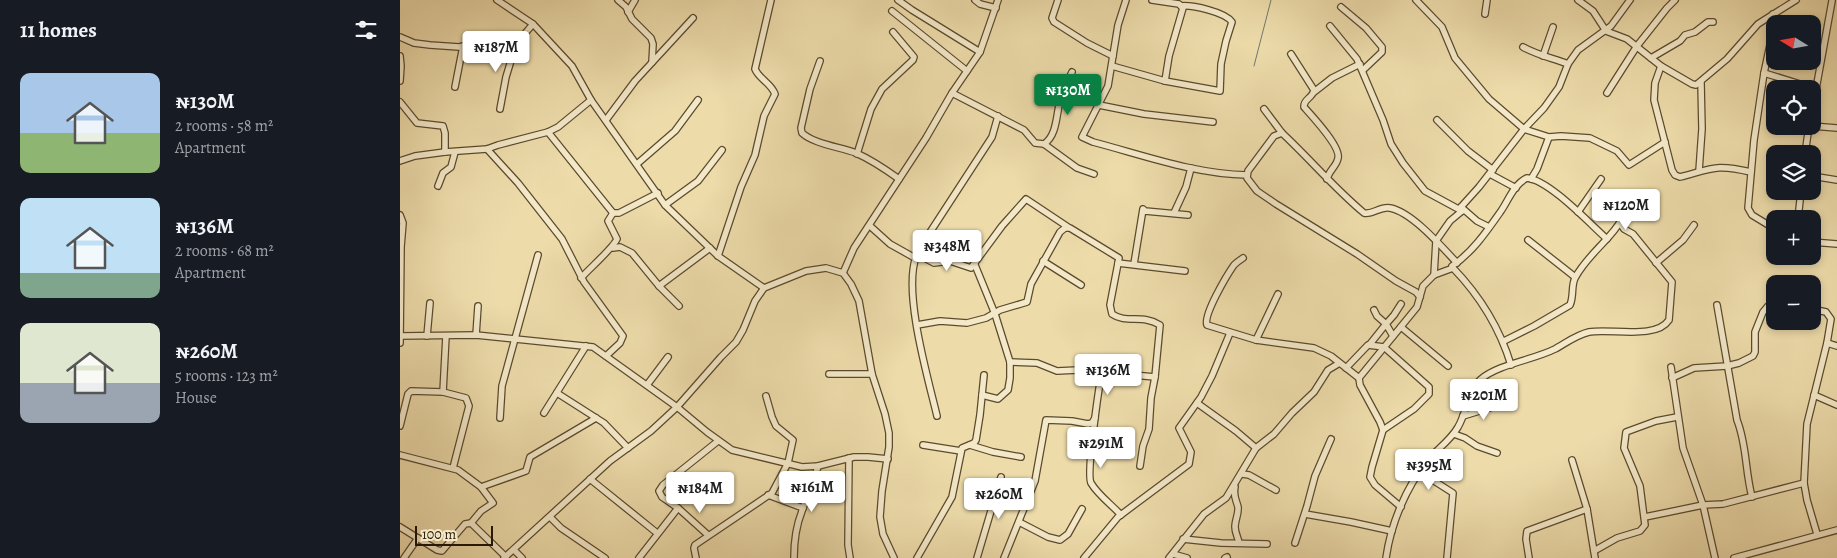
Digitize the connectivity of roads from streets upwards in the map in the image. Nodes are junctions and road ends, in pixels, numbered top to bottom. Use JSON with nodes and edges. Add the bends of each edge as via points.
{"nodes":[{"id":1,"x":497,"y":0,"type":"edge"},
{"id":2,"x":618,"y":0,"type":"edge"},
{"id":3,"x":635,"y":0,"type":"edge"},
{"id":4,"x":771,"y":0,"type":"edge"},
{"id":5,"x":898,"y":0,"type":"edge"},
{"id":6,"x":975,"y":0,"type":"edge"},
{"id":7,"x":998,"y":0,"type":"edge"},
{"id":8,"x":1058,"y":0,"type":"edge"},
{"id":9,"x":1126,"y":0,"type":"edge"},
{"id":10,"x":1152,"y":0,"type":"edge"},
{"id":11,"x":1416,"y":0,"type":"edge"},
{"id":12,"x":1487,"y":0,"type":"edge"},
{"id":13,"x":1578,"y":0,"type":"edge"},
{"id":14,"x":1630,"y":0,"type":"edge"},
{"id":15,"x":1675,"y":0,"type":"edge"},
{"id":16,"x":1796,"y":0,"type":"edge"},
{"id":17,"x":1832,"y":1,"type":"edge"},
{"id":18,"x":1192,"y":3,"type":"edge"},
{"id":19,"x":1181,"y":6,"type":"junction"},
{"id":20,"x":1341,"y":7,"type":"dead end"},
{"id":21,"x":996,"y":8,"type":"junction"},
{"id":22,"x":892,"y":11,"type":"dead end"},
{"id":23,"x":628,"y":12,"type":"junction"},
{"id":24,"x":1485,"y":14,"type":"dead end"},
{"id":25,"x":1773,"y":14,"type":"junction"},
{"id":26,"x":693,"y":18,"type":"dead end"},
{"id":27,"x":1713,"y":22,"type":"dead end"},
{"id":28,"x":533,"y":24,"type":"junction"},
{"id":29,"x":1330,"y":26,"type":"dead end"},
{"id":30,"x":1552,"y":27,"type":"dead end"},
{"id":31,"x":1606,"y":31,"type":"junction"},
{"id":32,"x":893,"y":32,"type":"dead end"},
{"id":33,"x":400,"y":36,"type":"edge"},
{"id":34,"x":516,"y":44,"type":"junction"},
{"id":35,"x":463,"y":46,"type":"junction"},
{"id":36,"x":1637,"y":46,"type":"junction"},
{"id":37,"x":1523,"y":47,"type":"dead end"},
{"id":38,"x":980,"y":52,"type":"junction"},
{"id":39,"x":1291,"y":54,"type":"dead end"},
{"id":40,"x":400,"y":56,"type":"edge"},
{"id":41,"x":1113,"y":56,"type":"junction"},
{"id":42,"x":1543,"y":56,"type":"junction"},
{"id":43,"x":1651,"y":58,"type":"junction"},
{"id":44,"x":820,"y":61,"type":"dead end"},
{"id":45,"x":652,"y":62,"type":"junction"},
{"id":46,"x":1568,"y":64,"type":"junction"},
{"id":47,"x":1112,"y":66,"type":"junction"},
{"id":48,"x":1661,"y":66,"type":"junction"},
{"id":49,"x":1361,"y":67,"type":"junction"},
{"id":50,"x":967,"y":71,"type":"junction"},
{"id":51,"x":1072,"y":72,"type":"dead end"},
{"id":52,"x":1764,"y":73,"type":"junction"},
{"id":53,"x":1787,"y":80,"type":"edge"},
{"id":54,"x":1818,"y":80,"type":"edge"},
{"id":55,"x":400,"y":81,"type":"edge"},
{"id":56,"x":1165,"y":81,"type":"junction"},
{"id":57,"x":1701,"y":83,"type":"junction"},
{"id":58,"x":455,"y":87,"type":"dead end"},
{"id":59,"x":1314,"y":92,"type":"junction"},
{"id":60,"x":1607,"y":93,"type":"dead end"},
{"id":61,"x":952,"y":94,"type":"junction"},
{"id":62,"x":591,"y":100,"type":"junction"},
{"id":63,"x":698,"y":100,"type":"dead end"},
{"id":64,"x":400,"y":102,"type":"edge"},
{"id":65,"x":1099,"y":105,"type":"junction"},
{"id":66,"x":500,"y":109,"type":"dead end"},
{"id":67,"x":1264,"y":109,"type":"dead end"},
{"id":68,"x":998,"y":116,"type":"junction"},
{"id":69,"x":606,"y":120,"type":"junction"},
{"id":70,"x":1437,"y":120,"type":"dead end"},
{"id":71,"x":1213,"y":122,"type":"dead end"},
{"id":72,"x":1821,"y":127,"type":"edge"},
{"id":73,"x":1837,"y":128,"type":"edge"},
{"id":74,"x":1524,"y":129,"type":"junction"},
{"id":75,"x":548,"y":132,"type":"junction"},
{"id":76,"x":1282,"y":133,"type":"junction"},
{"id":77,"x":1549,"y":137,"type":"junction"},
{"id":78,"x":1664,"y":142,"type":"junction"},
{"id":79,"x":1044,"y":144,"type":"junction"},
{"id":80,"x":487,"y":149,"type":"junction"},
{"id":81,"x":722,"y":150,"type":"dead end"},
{"id":82,"x":444,"y":152,"type":"junction"},
{"id":83,"x":455,"y":152,"type":"junction"},
{"id":84,"x":857,"y":154,"type":"junction"},
{"id":85,"x":400,"y":161,"type":"edge"},
{"id":86,"x":637,"y":164,"type":"junction"},
{"id":87,"x":1191,"y":168,"type":"junction"},
{"id":88,"x":1699,"y":171,"type":"junction"},
{"id":89,"x":1491,"y":172,"type":"junction"},
{"id":90,"x":1751,"y":172,"type":"junction"},
{"id":91,"x":1094,"y":174,"type":"dead end"},
{"id":92,"x":1247,"y":174,"type":"junction"},
{"id":93,"x":1821,"y":177,"type":"edge"},
{"id":94,"x":1327,"y":179,"type":"junction"},
{"id":95,"x":1530,"y":179,"type":"junction"},
{"id":96,"x":1601,"y":179,"type":"dead end"},
{"id":97,"x":899,"y":180,"type":"junction"},
{"id":98,"x":1837,"y":180,"type":"edge"},
{"id":99,"x":438,"y":186,"type":"dead end"},
{"id":100,"x":1516,"y":188,"type":"junction"},
{"id":101,"x":658,"y":193,"type":"junction"},
{"id":102,"x":665,"y":204,"type":"junction"},
{"id":103,"x":1462,"y":209,"type":"junction"},
{"id":104,"x":1578,"y":212,"type":"junction"},
{"id":105,"x":1626,"y":212,"type":"dead end"},
{"id":106,"x":614,"y":213,"type":"junction"},
{"id":107,"x":1174,"y":213,"type":"junction"},
{"id":108,"x":400,"y":215,"type":"edge"},
{"id":109,"x":1188,"y":215,"type":"dead end"},
{"id":110,"x":1620,"y":223,"type":"junction"},
{"id":111,"x":1766,"y":223,"type":"edge"},
{"id":112,"x":1694,"y":225,"type":"dead end"},
{"id":113,"x":870,"y":226,"type":"junction"},
{"id":114,"x":1068,"y":227,"type":"junction"},
{"id":115,"x":1489,"y":227,"type":"junction"},
{"id":116,"x":1607,"y":239,"type":"junction"},
{"id":117,"x":616,"y":240,"type":"junction"},
{"id":118,"x":1528,"y":240,"type":"dead end"},
{"id":119,"x":1436,"y":241,"type":"junction"},
{"id":120,"x":1821,"y":243,"type":"edge"},
{"id":121,"x":1837,"y":244,"type":"edge"},
{"id":122,"x":620,"y":247,"type":"junction"},
{"id":123,"x":612,"y":248,"type":"junction"},
{"id":124,"x":710,"y":248,"type":"junction"},
{"id":125,"x":538,"y":255,"type":"dead end"},
{"id":126,"x":718,"y":256,"type":"junction"},
{"id":127,"x":916,"y":256,"type":"junction"},
{"id":128,"x":1243,"y":258,"type":"dead end"},
{"id":129,"x":1043,"y":261,"type":"junction"},
{"id":130,"x":1118,"y":263,"type":"junction"},
{"id":131,"x":1656,"y":263,"type":"junction"},
{"id":132,"x":974,"y":264,"type":"junction"},
{"id":133,"x":1134,"y":264,"type":"junction"},
{"id":134,"x":1455,"y":266,"type":"junction"},
{"id":135,"x":1185,"y":271,"type":"dead end"},
{"id":136,"x":843,"y":273,"type":"junction"},
{"id":137,"x":1434,"y":275,"type":"junction"},
{"id":138,"x":1575,"y":277,"type":"junction"},
{"id":139,"x":581,"y":278,"type":"junction"},
{"id":140,"x":1082,"y":285,"type":"dead end"},
{"id":141,"x":659,"y":286,"type":"junction"},
{"id":142,"x":764,"y":288,"type":"junction"},
{"id":143,"x":1278,"y":294,"type":"dead end"},
{"id":144,"x":1420,"y":297,"type":"junction"},
{"id":145,"x":430,"y":303,"type":"dead end"},
{"id":146,"x":1401,"y":304,"type":"dead end"},
{"id":147,"x":1717,"y":305,"type":"dead end"},
{"id":148,"x":478,"y":306,"type":"dead end"},
{"id":149,"x":679,"y":306,"type":"dead end"},
{"id":150,"x":1766,"y":308,"type":"edge"},
{"id":151,"x":1374,"y":310,"type":"dead end"},
{"id":152,"x":1821,"y":311,"type":"edge"},
{"id":153,"x":995,"y":314,"type":"junction"},
{"id":154,"x":1394,"y":315,"type":"junction"},
{"id":155,"x":1834,"y":318,"type":"edge"},
{"id":156,"x":1406,"y":320,"type":"junction"},
{"id":157,"x":1386,"y":324,"type":"junction"},
{"id":158,"x":917,"y":325,"type":"junction"},
{"id":159,"x":1401,"y":327,"type":"junction"},
{"id":160,"x":1230,"y":333,"type":"junction"},
{"id":161,"x":476,"y":335,"type":"junction"},
{"id":162,"x":400,"y":336,"type":"edge"},
{"id":163,"x":427,"y":336,"type":"junction"},
{"id":164,"x":446,"y":336,"type":"junction"},
{"id":165,"x":1393,"y":336,"type":"junction"},
{"id":166,"x":515,"y":338,"type":"junction"},
{"id":167,"x":1256,"y":340,"type":"junction"},
{"id":168,"x":1504,"y":340,"type":"junction"},
{"id":169,"x":400,"y":343,"type":"edge"},
{"id":170,"x":1827,"y":343,"type":"junction"},
{"id":171,"x":1370,"y":344,"type":"junction"},
{"id":172,"x":586,"y":346,"type":"junction"},
{"id":173,"x":1384,"y":346,"type":"junction"},
{"id":174,"x":1837,"y":346,"type":"edge"},
{"id":175,"x":606,"y":356,"type":"junction"},
{"id":176,"x":668,"y":357,"type":"dead end"},
{"id":177,"x":1010,"y":362,"type":"junction"},
{"id":178,"x":1338,"y":364,"type":"junction"},
{"id":179,"x":1512,"y":365,"type":"junction"},
{"id":180,"x":1448,"y":366,"type":"dead end"},
{"id":181,"x":1727,"y":366,"type":"junction"},
{"id":182,"x":1671,"y":367,"type":"dead end"},
{"id":183,"x":1346,"y":368,"type":"junction"},
{"id":184,"x":1102,"y":371,"type":"junction"},
{"id":185,"x":829,"y":374,"type":"dead end"},
{"id":186,"x":872,"y":374,"type":"junction"},
{"id":187,"x":984,"y":375,"type":"dead end"},
{"id":188,"x":1155,"y":377,"type":"junction"},
{"id":189,"x":1359,"y":378,"type":"junction"},
{"id":190,"x":1672,"y":378,"type":"junction"},
{"id":191,"x":647,"y":385,"type":"junction"},
{"id":192,"x":443,"y":392,"type":"junction"},
{"id":193,"x":557,"y":393,"type":"junction"},
{"id":194,"x":982,"y":395,"type":"junction"},
{"id":195,"x":1814,"y":395,"type":"junction"},
{"id":196,"x":766,"y":396,"type":"dead end"},
{"id":197,"x":1197,"y":403,"type":"junction"},
{"id":198,"x":1499,"y":405,"type":"dead end"},
{"id":199,"x":1837,"y":405,"type":"edge"},
{"id":200,"x":676,"y":406,"type":"junction"},
{"id":201,"x":544,"y":413,"type":"dead end"},
{"id":202,"x":937,"y":416,"type":"dead end"},
{"id":203,"x":1463,"y":416,"type":"junction"},
{"id":204,"x":1677,"y":417,"type":"junction"},
{"id":205,"x":500,"y":418,"type":"dead end"},
{"id":206,"x":596,"y":418,"type":"junction"},
{"id":207,"x":1095,"y":418,"type":"junction"},
{"id":208,"x":400,"y":426,"type":"edge"},
{"id":209,"x":1383,"y":430,"type":"junction"},
{"id":210,"x":1454,"y":434,"type":"junction"},
{"id":211,"x":1331,"y":439,"type":"dead end"},
{"id":212,"x":718,"y":441,"type":"junction"},
{"id":213,"x":923,"y":445,"type":"dead end"},
{"id":214,"x":970,"y":445,"type":"junction"},
{"id":215,"x":628,"y":448,"type":"junction"},
{"id":216,"x":1256,"y":448,"type":"junction"},
{"id":217,"x":961,"y":451,"type":"junction"},
{"id":218,"x":1498,"y":453,"type":"dead end"},
{"id":219,"x":400,"y":454,"type":"edge"},
{"id":220,"x":1022,"y":457,"type":"dead end"},
{"id":221,"x":849,"y":458,"type":"junction"},
{"id":222,"x":888,"y":460,"type":"junction"},
{"id":223,"x":1572,"y":460,"type":"dead end"},
{"id":224,"x":788,"y":463,"type":"junction"},
{"id":225,"x":818,"y":466,"type":"junction"},
{"id":226,"x":1140,"y":466,"type":"dead end"},
{"id":227,"x":453,"y":468,"type":"junction"},
{"id":228,"x":1420,"y":472,"type":"junction"},
{"id":229,"x":1242,"y":474,"type":"junction"},
{"id":230,"x":1001,"y":477,"type":"dead end"},
{"id":231,"x":590,"y":480,"type":"junction"},
{"id":232,"x":1235,"y":483,"type":"junction"},
{"id":233,"x":1804,"y":483,"type":"junction"},
{"id":234,"x":481,"y":487,"type":"junction"},
{"id":235,"x":1276,"y":490,"type":"dead end"},
{"id":236,"x":768,"y":495,"type":"junction"},
{"id":237,"x":1752,"y":497,"type":"junction"},
{"id":238,"x":1703,"y":505,"type":"junction"},
{"id":239,"x":1401,"y":507,"type":"junction"},
{"id":240,"x":678,"y":508,"type":"junction"},
{"id":241,"x":803,"y":508,"type":"junction"},
{"id":242,"x":1587,"y":509,"type":"junction"},
{"id":243,"x":1082,"y":510,"type":"dead end"},
{"id":244,"x":1121,"y":514,"type":"junction"},
{"id":245,"x":1305,"y":514,"type":"junction"},
{"id":246,"x":550,"y":516,"type":"junction"},
{"id":247,"x":1645,"y":517,"type":"junction"},
{"id":248,"x":473,"y":522,"type":"junction"},
{"id":249,"x":1019,"y":522,"type":"junction"},
{"id":250,"x":400,"y":527,"type":"edge"},
{"id":251,"x":1837,"y":530,"type":"edge"},
{"id":252,"x":1392,"y":531,"type":"junction"},
{"id":253,"x":657,"y":533,"type":"junction"},
{"id":254,"x":1817,"y":534,"type":"junction"},
{"id":255,"x":708,"y":535,"type":"junction"},
{"id":256,"x":418,"y":538,"type":"junction"},
{"id":257,"x":1183,"y":539,"type":"junction"},
{"id":258,"x":1239,"y":543,"type":"junction"},
{"id":259,"x":1295,"y":543,"type":"dead end"},
{"id":260,"x":1267,"y":544,"type":"dead end"},
{"id":261,"x":514,"y":550,"type":"junction"},
{"id":262,"x":1594,"y":550,"type":"junction"},
{"id":263,"x":1171,"y":556,"type":"edge"},
{"id":264,"x":1755,"y":556,"type":"edge"},
{"id":265,"x":404,"y":558,"type":"edge"},
{"id":266,"x":505,"y":558,"type":"edge"},
{"id":267,"x":522,"y":558,"type":"edge"},
{"id":268,"x":606,"y":558,"type":"edge"},
{"id":269,"x":639,"y":558,"type":"edge"},
{"id":270,"x":696,"y":558,"type":"edge"},
{"id":271,"x":794,"y":558,"type":"edge"},
{"id":272,"x":850,"y":558,"type":"edge"},
{"id":273,"x":894,"y":558,"type":"edge"},
{"id":274,"x":917,"y":558,"type":"edge"},
{"id":275,"x":977,"y":558,"type":"edge"},
{"id":276,"x":1004,"y":558,"type":"edge"},
{"id":277,"x":1084,"y":558,"type":"edge"},
{"id":278,"x":1187,"y":558,"type":"edge"},
{"id":279,"x":1386,"y":558,"type":"edge"},
{"id":280,"x":1447,"y":558,"type":"edge"},
{"id":281,"x":1529,"y":558,"type":"edge"},
{"id":282,"x":1595,"y":558,"type":"edge"},
{"id":283,"x":1715,"y":558,"type":"edge"},
{"id":284,"x":1734,"y":558,"type":"edge"}],
"edges":[{"from":1,"to":28,"type":"street"},
{"from":2,"to":23,"type":"street"},
{"from":3,"to":23,"type":"street"},
{"from":4,"to":126,"type":"street","via":[[755,69],[775,94],[764,116],[756,155],[741,187]]},
{"from":5,"to":38,"type":"street"},
{"from":6,"to":21,"type":"street"},
{"from":7,"to":21,"type":"street"},
{"from":8,"to":41,"type":"street","via":[[1052,18],[1054,22]]},
{"from":9,"to":41,"type":"street"},
{"from":10,"to":19,"type":"street"},
{"from":11,"to":74,"type":"street","via":[[1442,27],[1458,63],[1489,99]]},
{"from":12,"to":24,"type":"street"},
{"from":13,"to":31,"type":"street","via":[[1593,11]]},
{"from":14,"to":31,"type":"street"},
{"from":15,"to":36,"type":"street"},
{"from":16,"to":25,"type":"street"},
{"from":17,"to":54,"type":"street"},
{"from":18,"to":19,"type":"street"},
{"from":18,"to":56,"type":"street","via":[[1232,22],[1221,64],[1220,91]]},
{"from":19,"to":56,"type":"street"},
{"from":20,"to":49,"type":"street","via":[[1382,46],[1382,52]]},
{"from":21,"to":38,"type":"street"},
{"from":22,"to":50,"type":"street"},
{"from":23,"to":45,"type":"street","via":[[651,38]]},
{"from":25,"to":52,"type":"street","via":[[1774,26]]},
{"from":25,"to":57,"type":"street","via":[[1753,29]]},
{"from":26,"to":45,"type":"street"},
{"from":27,"to":43,"type":"street","via":[[1685,35]]},
{"from":28,"to":34,"type":"street"},
{"from":28,"to":62,"type":"street","via":[[572,66]]},
{"from":29,"to":49,"type":"street"},
{"from":30,"to":42,"type":"street"},
{"from":31,"to":36,"type":"street","via":[[1623,36]]},
{"from":31,"to":46,"type":"street","via":[[1583,46]]},
{"from":32,"to":84,"type":"street","via":[[914,57],[907,68],[882,89],[871,108]]},
{"from":33,"to":35,"type":"street","via":[[414,43]]},
{"from":34,"to":35,"type":"street"},
{"from":34,"to":66,"type":"street"},
{"from":35,"to":58,"type":"street"},
{"from":36,"to":43,"type":"street"},
{"from":36,"to":60,"type":"street"},
{"from":37,"to":42,"type":"street"},
{"from":38,"to":50,"type":"street"},
{"from":39,"to":59,"type":"street"},
{"from":40,"to":55,"type":"street"},
{"from":41,"to":47,"type":"street"},
{"from":42,"to":46,"type":"street"},
{"from":43,"to":48,"type":"street"},
{"from":44,"to":84,"type":"street","via":[[801,132]]},
{"from":45,"to":69,"type":"street"},
{"from":46,"to":74,"type":"street","via":[[1559,87]]},
{"from":47,"to":56,"type":"street"},
{"from":47,"to":65,"type":"street","via":[[1108,86]]},
{"from":48,"to":57,"type":"street","via":[[1692,84]]},
{"from":48,"to":78,"type":"street","via":[[1654,100]]},
{"from":49,"to":59,"type":"street","via":[[1332,78]]},
{"from":49,"to":103,"type":"street","via":[[1390,142],[1403,163],[1425,191]]},
{"from":50,"to":61,"type":"street"},
{"from":51,"to":79,"type":"street","via":[[1049,140]]},
{"from":52,"to":53,"type":"street"},
{"from":52,"to":90,"type":"street"},
{"from":57,"to":88,"type":"street"},
{"from":59,"to":94,"type":"street","via":[[1304,107],[1327,134],[1338,154],[1338,161],[1328,172]]},
{"from":61,"to":68,"type":"street"},
{"from":61,"to":97,"type":"street"},
{"from":62,"to":69,"type":"street"},
{"from":62,"to":75,"type":"street"},
{"from":63,"to":86,"type":"street","via":[[676,131]]},
{"from":64,"to":82,"type":"street","via":[[418,122],[442,126],[446,133]]},
{"from":65,"to":71,"type":"street"},
{"from":65,"to":87,"type":"street","via":[[1083,133],[1084,139]]},
{"from":67,"to":76,"type":"street"},
{"from":68,"to":79,"type":"street","via":[[1024,130],[1035,143]]},
{"from":68,"to":127,"type":"street","via":[[987,144]]},
{"from":69,"to":86,"type":"street"},
{"from":70,"to":89,"type":"street"},
{"from":72,"to":73,"type":"street"},
{"from":74,"to":77,"type":"street"},
{"from":74,"to":89,"type":"street"},
{"from":75,"to":80,"type":"street"},
{"from":75,"to":106,"type":"street"},
{"from":76,"to":92,"type":"street","via":[[1274,136]]},
{"from":76,"to":94,"type":"street"},
{"from":77,"to":78,"type":"street","via":[[1590,138],[1617,151],[1629,165]]},
{"from":77,"to":95,"type":"street"},
{"from":78,"to":88,"type":"street","via":[[1675,175],[1680,177]]},
{"from":79,"to":91,"type":"street","via":[[1077,168]]},
{"from":80,"to":83,"type":"street"},
{"from":80,"to":139,"type":"street","via":[[562,239]]},
{"from":81,"to":102,"type":"street","via":[[698,181]]},
{"from":82,"to":83,"type":"street"},
{"from":82,"to":85,"type":"street"},
{"from":83,"to":99,"type":"street","via":[[451,167],[443,173]]},
{"from":84,"to":97,"type":"street","via":[[878,164]]},
{"from":86,"to":101,"type":"street"},
{"from":87,"to":92,"type":"street"},
{"from":87,"to":107,"type":"street"},
{"from":88,"to":90,"type":"street","via":[[1724,166]]},
{"from":89,"to":100,"type":"street"},
{"from":89,"to":103,"type":"street"},
{"from":90,"to":111,"type":"street","via":[[1749,211]]},
{"from":92,"to":144,"type":"street","via":[[1256,191]]},
{"from":93,"to":98,"type":"street"},
{"from":94,"to":119,"type":"street","via":[[1364,213],[1386,207],[1400,211]]},
{"from":95,"to":100,"type":"street","via":[[1522,180]]},
{"from":95,"to":104,"type":"street","via":[[1541,183]]},
{"from":96,"to":104,"type":"street"},
{"from":97,"to":113,"type":"street"},
{"from":100,"to":115,"type":"street"},
{"from":101,"to":102,"type":"street"},
{"from":101,"to":106,"type":"street"},
{"from":102,"to":124,"type":"street"},
{"from":103,"to":115,"type":"street"},
{"from":103,"to":119,"type":"street"},
{"from":104,"to":116,"type":"street"},
{"from":105,"to":110,"type":"street"},
{"from":106,"to":117,"type":"street","via":[[608,221]]},
{"from":107,"to":109,"type":"street"},
{"from":107,"to":133,"type":"street","via":[[1143,209]]},
{"from":108,"to":162,"type":"street","via":[[403,222]]},
{"from":110,"to":116,"type":"street"},
{"from":110,"to":131,"type":"street"},
{"from":112,"to":131,"type":"street","via":[[1683,240]]},
{"from":113,"to":127,"type":"street","via":[[890,244]]},
{"from":113,"to":136,"type":"street","via":[[854,248]]},
{"from":114,"to":129,"type":"street","via":[[1060,232]]},
{"from":114,"to":130,"type":"street","via":[[1118,256]]},
{"from":114,"to":132,"type":"street","via":[[1026,199]]},
{"from":115,"to":134,"type":"street"},
{"from":116,"to":138,"type":"street"},
{"from":117,"to":122,"type":"street"},
{"from":117,"to":123,"type":"street"},
{"from":118,"to":138,"type":"street"},
{"from":119,"to":134,"type":"street"},
{"from":119,"to":137,"type":"street"},
{"from":120,"to":121,"type":"street"},
{"from":122,"to":123,"type":"street"},
{"from":122,"to":141,"type":"street","via":[[632,253]]},
{"from":123,"to":139,"type":"street"},
{"from":124,"to":126,"type":"street"},
{"from":124,"to":141,"type":"street"},
{"from":125,"to":166,"type":"street"},
{"from":126,"to":142,"type":"street"},
{"from":127,"to":132,"type":"street","via":[[936,264],[954,262],[968,269]]},
{"from":127,"to":158,"type":"street","via":[[913,276]]},
{"from":128,"to":160,"type":"street","via":[[1219,289],[1206,318],[1207,325]]},
{"from":129,"to":140,"type":"street"},
{"from":129,"to":153,"type":"street","via":[[1031,284],[1027,302]]},
{"from":130,"to":133,"type":"street"},
{"from":130,"to":188,"type":"street","via":[[1111,311],[1120,318],[1148,319],[1160,325]]},
{"from":131,"to":179,"type":"street","via":[[1672,282],[1666,326],[1638,332],[1590,332]]},
{"from":132,"to":153,"type":"street"},
{"from":133,"to":135,"type":"street"},
{"from":134,"to":137,"type":"street"},
{"from":134,"to":168,"type":"street"},
{"from":136,"to":142,"type":"street","via":[[815,268]]},
{"from":136,"to":186,"type":"street","via":[[852,284],[859,302]]},
{"from":137,"to":144,"type":"street","via":[[1423,286]]},
{"from":138,"to":168,"type":"street","via":[[1570,305]]},
{"from":139,"to":175,"type":"street","via":[[623,336]]},
{"from":141,"to":149,"type":"street"},
{"from":142,"to":200,"type":"street","via":[[736,342]]},
{"from":143,"to":167,"type":"street"},
{"from":144,"to":156,"type":"street","via":[[1417,307]]},
{"from":145,"to":163,"type":"street"},
{"from":146,"to":154,"type":"street"},
{"from":147,"to":181,"type":"street"},
{"from":148,"to":161,"type":"street"},
{"from":150,"to":181,"type":"street","via":[[1755,332],[1756,352],[1739,363]]},
{"from":151,"to":157,"type":"street"},
{"from":152,"to":155,"type":"street"},
{"from":153,"to":158,"type":"street","via":[[967,323],[940,321]]},
{"from":153,"to":177,"type":"street"},
{"from":154,"to":156,"type":"street"},
{"from":154,"to":157,"type":"street"},
{"from":155,"to":170,"type":"street"},
{"from":156,"to":159,"type":"street"},
{"from":157,"to":165,"type":"street"},
{"from":157,"to":171,"type":"street"},
{"from":158,"to":202,"type":"street"},
{"from":159,"to":165,"type":"street"},
{"from":159,"to":180,"type":"street"},
{"from":160,"to":167,"type":"street"},
{"from":160,"to":197,"type":"street"},
{"from":161,"to":164,"type":"street"},
{"from":161,"to":166,"type":"street"},
{"from":162,"to":163,"type":"street"},
{"from":162,"to":169,"type":"street"},
{"from":163,"to":164,"type":"street"},
{"from":164,"to":192,"type":"street"},
{"from":165,"to":173,"type":"street"},
{"from":166,"to":172,"type":"street"},
{"from":166,"to":205,"type":"street","via":[[502,386]]},
{"from":167,"to":178,"type":"street","via":[[1314,348],[1331,356]]},
{"from":168,"to":179,"type":"street"},
{"from":170,"to":174,"type":"street"},
{"from":170,"to":195,"type":"street"},
{"from":171,"to":173,"type":"street"},
{"from":171,"to":183,"type":"street"},
{"from":172,"to":175,"type":"street"},
{"from":172,"to":193,"type":"street"},
{"from":173,"to":189,"type":"street"},
{"from":173,"to":209,"type":"street","via":[[1430,391],[1414,409]]},
{"from":175,"to":191,"type":"street"},
{"from":176,"to":191,"type":"street"},
{"from":177,"to":184,"type":"street","via":[[1037,363],[1057,371]]},
{"from":177,"to":194,"type":"street","via":[[1008,390],[998,399]]},
{"from":178,"to":183,"type":"street"},
{"from":178,"to":216,"type":"street","via":[[1328,370],[1314,392],[1274,434]]},
{"from":179,"to":203,"type":"street","via":[[1481,379],[1472,390]]},
{"from":181,"to":190,"type":"street","via":[[1694,368]]},
{"from":181,"to":237,"type":"street","via":[[1743,435]]},
{"from":182,"to":190,"type":"street"},
{"from":183,"to":189,"type":"street"},
{"from":184,"to":188,"type":"street"},
{"from":184,"to":207,"type":"street"},
{"from":185,"to":186,"type":"street"},
{"from":186,"to":222,"type":"street","via":[[889,433]]},
{"from":187,"to":194,"type":"street"},
{"from":188,"to":226,"type":"street","via":[[1150,398],[1149,429]]},
{"from":189,"to":209,"type":"street"},
{"from":190,"to":204,"type":"street"},
{"from":191,"to":200,"type":"street"},
{"from":192,"to":208,"type":"street","via":[[409,392]]},
{"from":192,"to":227,"type":"street","via":[[463,396],[469,403]]},
{"from":193,"to":201,"type":"street"},
{"from":193,"to":206,"type":"street"},
{"from":194,"to":214,"type":"street","via":[[976,440]]},
{"from":195,"to":199,"type":"street"},
{"from":195,"to":233,"type":"street","via":[[1807,424]]},
{"from":196,"to":224,"type":"street","via":[[776,426],[793,440]]},
{"from":197,"to":216,"type":"street"},
{"from":197,"to":244,"type":"street","via":[[1179,428],[1191,452],[1189,464]]},
{"from":198,"to":203,"type":"street"},
{"from":200,"to":212,"type":"street"},
{"from":200,"to":215,"type":"street"},
{"from":203,"to":210,"type":"street"},
{"from":204,"to":238,"type":"street","via":[[1683,448]]},
{"from":204,"to":247,"type":"street","via":[[1626,432],[1624,448],[1640,488]]},
{"from":206,"to":215,"type":"street"},
{"from":206,"to":234,"type":"street","via":[[530,457],[526,472]]},
{"from":207,"to":244,"type":"street","via":[[1091,483]]},
{"from":207,"to":249,"type":"street","via":[[1088,424],[1046,420],[1035,481]]},
{"from":209,"to":239,"type":"street","via":[[1370,477]]},
{"from":210,"to":218,"type":"street"},
{"from":210,"to":228,"type":"street"},
{"from":211,"to":245,"type":"street","via":[[1315,476]]},
{"from":212,"to":224,"type":"street","via":[[738,452]]},
{"from":212,"to":240,"type":"street","via":[[659,489],[662,497]]},
{"from":213,"to":217,"type":"street"},
{"from":214,"to":217,"type":"street","via":[[962,447]]},
{"from":214,"to":220,"type":"street"},
{"from":215,"to":231,"type":"street"},
{"from":216,"to":229,"type":"street"},
{"from":217,"to":274,"type":"street","via":[[952,497]]},
{"from":219,"to":227,"type":"street"},
{"from":221,"to":222,"type":"street"},
{"from":221,"to":225,"type":"street"},
{"from":221,"to":272,"type":"street"},
{"from":222,"to":273,"type":"street","via":[[880,517],[883,534]]},
{"from":223,"to":242,"type":"street"},
{"from":224,"to":225,"type":"street","via":[[802,467]]},
{"from":224,"to":236,"type":"street"},
{"from":225,"to":241,"type":"street"},
{"from":227,"to":234,"type":"street"},
{"from":228,"to":239,"type":"street"},
{"from":228,"to":280,"type":"street","via":[[1453,493]]},
{"from":229,"to":232,"type":"street"},
{"from":229,"to":235,"type":"street"},
{"from":230,"to":275,"type":"street"},
{"from":231,"to":246,"type":"street"},
{"from":231,"to":253,"type":"street"},
{"from":232,"to":257,"type":"street","via":[[1226,498],[1204,514]]},
{"from":232,"to":258,"type":"street","via":[[1234,498],[1238,512],[1235,526]]},
{"from":233,"to":237,"type":"street"},
{"from":233,"to":254,"type":"street"},
{"from":234,"to":248,"type":"street","via":[[492,503]]},
{"from":236,"to":241,"type":"street"},
{"from":236,"to":255,"type":"street"},
{"from":237,"to":238,"type":"street"},
{"from":238,"to":247,"type":"street"},
{"from":238,"to":283,"type":"street"},
{"from":239,"to":252,"type":"street"},
{"from":240,"to":253,"type":"street"},
{"from":240,"to":255,"type":"street"},
{"from":241,"to":271,"type":"street"},
{"from":242,"to":262,"type":"street"},
{"from":242,"to":281,"type":"street","via":[[1527,531]]},
{"from":243,"to":249,"type":"street","via":[[1068,534],[1060,540]]},
{"from":244,"to":277,"type":"street"},
{"from":245,"to":252,"type":"street"},
{"from":245,"to":259,"type":"street"},
{"from":246,"to":261,"type":"street"},
{"from":246,"to":268,"type":"street","via":[[561,528]]},
{"from":247,"to":262,"type":"street","via":[[1645,526],[1640,531]]},
{"from":248,"to":256,"type":"street","via":[[465,524],[442,550]]},
{"from":248,"to":266,"type":"street"},
{"from":249,"to":276,"type":"street"},
{"from":250,"to":256,"type":"street"},
{"from":251,"to":254,"type":"street"},
{"from":252,"to":279,"type":"street"},
{"from":253,"to":269,"type":"street"},
{"from":254,"to":264,"type":"street"},
{"from":255,"to":270,"type":"street","via":[[695,545]]},
{"from":256,"to":265,"type":"street"},
{"from":257,"to":258,"type":"street"},
{"from":257,"to":263,"type":"street"},
{"from":258,"to":260,"type":"street"},
{"from":261,"to":266,"type":"street"},
{"from":261,"to":267,"type":"street"},
{"from":262,"to":282,"type":"street"},
{"from":263,"to":278,"type":"street"},
{"from":264,"to":284,"type":"street"}]}
